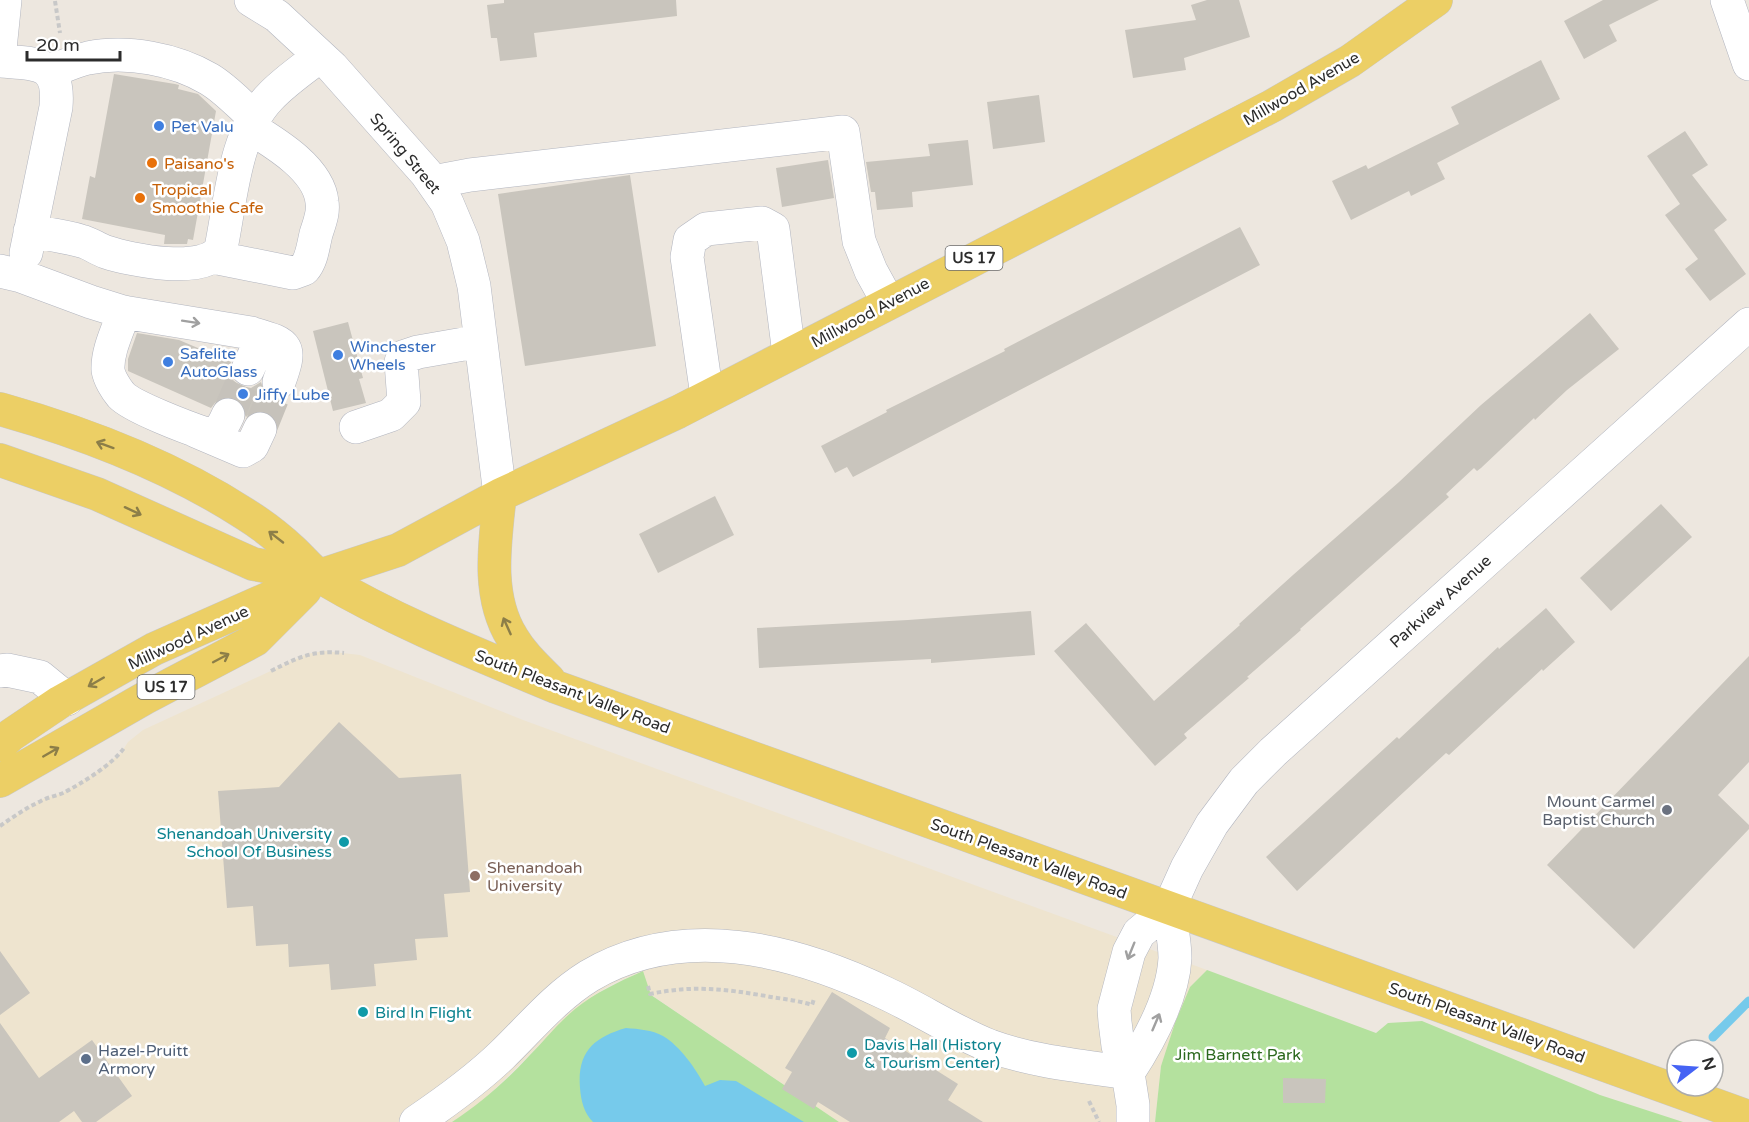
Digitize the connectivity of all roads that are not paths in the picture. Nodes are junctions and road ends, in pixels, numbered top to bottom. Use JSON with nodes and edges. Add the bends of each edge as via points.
{"nodes":[{"id":1,"x":5,"y":0,"type":"edge"},
{"id":2,"x":251,"y":0,"type":"edge"},
{"id":3,"x":1436,"y":0,"type":"edge"},
{"id":4,"x":1728,"y":0,"type":"edge"},
{"id":5,"x":1746,"y":42,"type":"edge"},
{"id":6,"x":0,"y":49,"type":"edge"},
{"id":7,"x":320,"y":56,"type":"junction"},
{"id":8,"x":56,"y":57,"type":"junction"},
{"id":9,"x":0,"y":61,"type":"edge"},
{"id":10,"x":252,"y":122,"type":"junction"},
{"id":11,"x":433,"y":182,"type":"junction"},
{"id":12,"x":30,"y":231,"type":"junction"},
{"id":13,"x":209,"y":259,"type":"junction"},
{"id":14,"x":11,"y":274,"type":"edge"},
{"id":15,"x":888,"y":302,"type":"junction"},
{"id":16,"x":129,"y":313,"type":"junction"},
{"id":17,"x":1749,"y":324,"type":"edge"},
{"id":18,"x":481,"y":341,"type":"junction"},
{"id":19,"x":789,"y":354,"type":"junction"},
{"id":20,"x":264,"y":376,"type":"tunnel mouth"},
{"id":21,"x":707,"y":396,"type":"junction"},
{"id":22,"x":0,"y":410,"type":"edge"},
{"id":23,"x":356,"y":427,"type":"dead end"},
{"id":24,"x":230,"y":428,"type":"dead end"},
{"id":25,"x":0,"y":460,"type":"edge"},
{"id":26,"x":500,"y":495,"type":"junction"},
{"id":27,"x":319,"y":576,"type":"junction"},
{"id":28,"x":0,"y":671,"type":"edge"},
{"id":29,"x":556,"y":687,"type":"junction"},
{"id":30,"x":67,"y":699,"type":"junction"},
{"id":31,"x":0,"y":745,"type":"edge"},
{"id":32,"x":0,"y":781,"type":"edge"},
{"id":33,"x":1169,"y":908,"type":"junction"},
{"id":34,"x":1128,"y":1073,"type":"junction"},
{"id":35,"x":1749,"y":1117,"type":"edge"},
{"id":36,"x":416,"y":1122,"type":"edge"},
{"id":37,"x":1133,"y":1122,"type":"edge"}],
"edges":[{"from":1,"to":6,"type":"street"},
{"from":2,"to":7,"type":"street","name":"Spring Street","via":[[277,16]]},
{"from":3,"to":15,"type":"main road","name":"Millwood Avenue","number":"US 17","via":[[1350,61],[1272,106]]},
{"from":4,"to":5,"type":"street"},
{"from":7,"to":10,"type":"street","via":[[269,97]]},
{"from":7,"to":11,"type":"street","name":"Spring Street"},
{"from":8,"to":9,"type":"street","via":[[40,64]]},
{"from":8,"to":10,"type":"street","via":[[78,61],[130,56],[183,67],[209,79]]},
{"from":8,"to":12,"type":"street","via":[[56,107]]},
{"from":10,"to":13,"type":"street","via":[[241,146],[221,248]]},
{"from":10,"to":13,"type":"street","via":[[289,154],[319,189],[322,210],[310,259],[304,269],[293,273]]},
{"from":11,"to":15,"type":"street","via":[[843,132],[859,241]]},
{"from":11,"to":18,"type":"street","name":"Spring Street","via":[[453,214],[462,241]]},
{"from":12,"to":13,"type":"street","via":[[82,241],[113,240]]},
{"from":12,"to":14,"type":"street"},
{"from":14,"to":16,"type":"street"},
{"from":15,"to":19,"type":"main road","name":"Millwood Avenue","number":"US 17"},
{"from":16,"to":20,"type":"street","one_way":true,"via":[[260,336]]},
{"from":16,"to":24,"type":"street","via":[[108,370],[122,396],[131,402]]},
{"from":17,"to":33,"type":"street","name":"Parkview Avenue","via":[[1244,781],[1212,824]]},
{"from":18,"to":23,"type":"street","via":[[403,357],[404,402],[391,415]]},
{"from":18,"to":26,"type":"street","name":"Spring Street"},
{"from":19,"to":21,"type":"main road","name":"Millwood Avenue","number":"US 17"},
{"from":19,"to":21,"type":"street","via":[[772,229],[762,223],[699,232],[690,240],[687,257]]},
{"from":21,"to":26,"type":"main road","name":"Millwood Avenue","number":"US 17"},
{"from":27,"to":22,"type":"main road","name":"South Pleasant Valley Road","one_way":true,"via":[[247,515],[194,483],[121,450]]},
{"from":25,"to":27,"type":"main road","name":"South Pleasant Valley Road","one_way":true,"via":[[97,494],[253,564]]},
{"from":26,"to":27,"type":"main road","name":"Millwood Avenue","number":"US 17","via":[[398,550]]},
{"from":29,"to":26,"type":"main road","one_way":true,"via":[[524,655],[502,617],[495,585]]},
{"from":27,"to":29,"type":"main road","name":"South Pleasant Valley Road","via":[[410,625]]},
{"from":27,"to":30,"type":"main road","name":"Millwood Avenue","number":"US 17","one_way":true,"via":[[154,649]]},
{"from":32,"to":27,"type":"main road","name":"Millwood Avenue","number":"US 17","one_way":true,"via":[[255,640]]},
{"from":28,"to":30,"type":"street","via":[[40,677]]},
{"from":29,"to":33,"type":"main road","name":"South Pleasant Valley Road"},
{"from":30,"to":31,"type":"main road","name":"Millwood Avenue","number":"US 17"},
{"from":34,"to":33,"type":"street","one_way":true,"via":[[1147,1044],[1171,979],[1175,957]]},
{"from":33,"to":34,"type":"street","one_way":true,"via":[[1139,933],[1129,952],[1114,1009],[1118,1046]]},
{"from":33,"to":35,"type":"main road","name":"South Pleasant Valley Road"},
{"from":34,"to":36,"type":"street","via":[[1018,1054],[989,1045],[818,964],[753,950],[692,946],[637,954],[588,977],[538,1017],[465,1088]]},
{"from":34,"to":37,"type":"street"}]}
